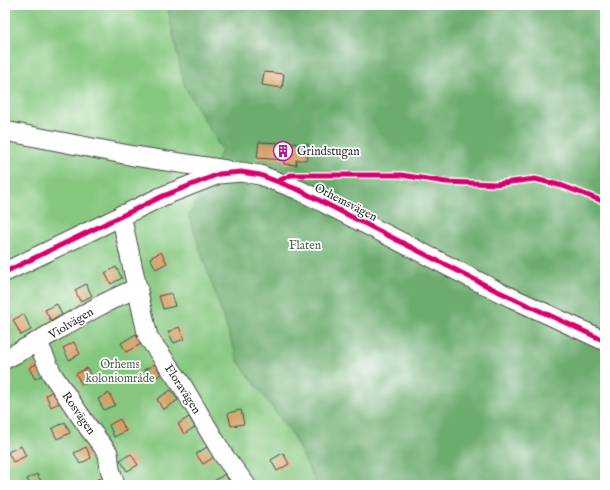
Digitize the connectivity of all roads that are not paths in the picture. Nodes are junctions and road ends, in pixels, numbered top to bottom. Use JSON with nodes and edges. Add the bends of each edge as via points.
{"nodes":[{"id":1,"x":5,"y":131,"type":"edge"},
{"id":2,"x":241,"y":172,"type":"junction"},
{"id":3,"x":121,"y":215,"type":"junction"},
{"id":4,"x":5,"y":272,"type":"edge"},
{"id":5,"x":138,"y":288,"type":"junction"},
{"id":6,"x":605,"y":341,"type":"edge"},
{"id":7,"x":38,"y":343,"type":"junction"},
{"id":8,"x":5,"y":359,"type":"edge"},
{"id":9,"x":115,"y":485,"type":"edge"},
{"id":10,"x":246,"y":485,"type":"edge"}],
"edges":[{"from":1,"to":2,"type":"street","name":"Orhemsvägen","via":[[141,157]]},
{"from":2,"to":3,"type":"street","name":"Orhemsvägen","via":[[219,174],[201,180]]},
{"from":2,"to":6,"type":"street","name":"Orhemsvägen","via":[[260,175],[300,190],[493,289]]},
{"from":3,"to":4,"type":"street","name":"Orhemsvägen"},
{"from":3,"to":5,"type":"street","name":"Floravägen"},
{"from":5,"to":7,"type":"street","name":"Violvägen","via":[[115,297]]},
{"from":5,"to":10,"type":"street","name":"Floravägen","via":[[148,337],[182,385],[224,456]]},
{"from":7,"to":8,"type":"street","name":"Violvägen"},
{"from":7,"to":9,"type":"street","name":"Rosvägen","via":[[52,374],[108,453]]}]}
